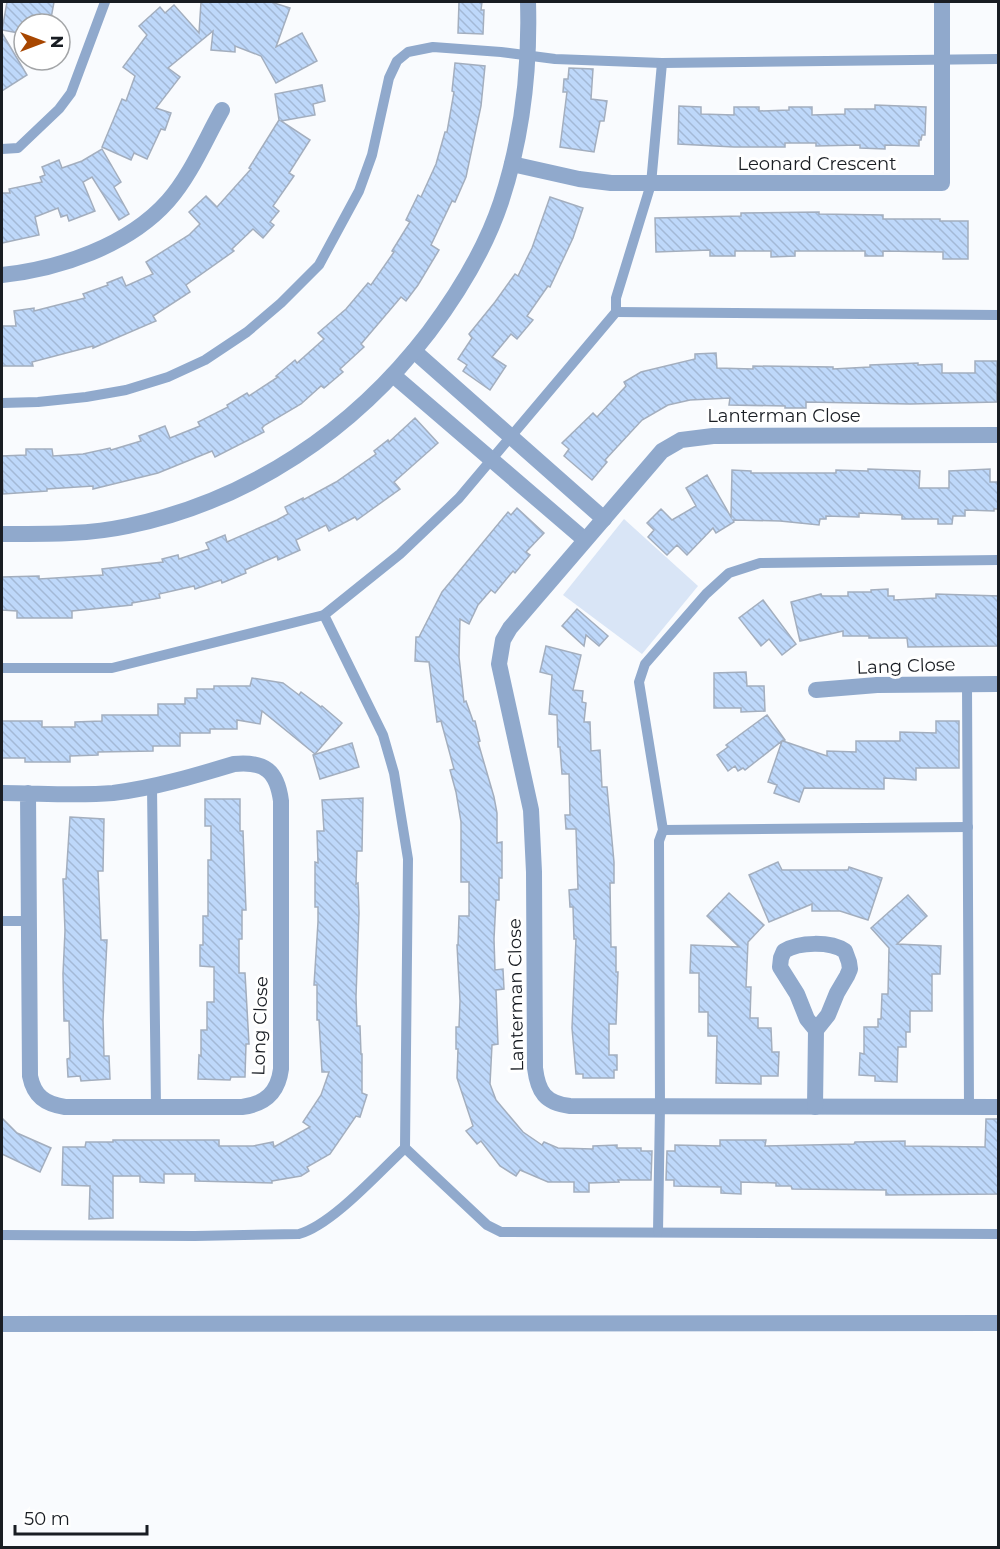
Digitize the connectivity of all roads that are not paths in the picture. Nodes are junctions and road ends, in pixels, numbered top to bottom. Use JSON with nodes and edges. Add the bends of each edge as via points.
{"nodes":[{"id":1,"x":105,"y":2,"type":"edge"},
{"id":2,"x":528,"y":2,"type":"edge"},
{"id":3,"x":942,"y":2,"type":"edge"},
{"id":4,"x":528,"y":56,"type":"junction"},
{"id":5,"x":999,"y":58,"type":"edge"},
{"id":6,"x":942,"y":59,"type":"junction"},
{"id":7,"x":662,"y":63,"type":"junction"},
{"id":8,"x":222,"y":110,"type":"dead end"},
{"id":9,"x":2,"y":149,"type":"edge"},
{"id":10,"x":512,"y":164,"type":"junction"},
{"id":11,"x":651,"y":184,"type":"junction"},
{"id":12,"x":2,"y":275,"type":"edge"},
{"id":13,"x":616,"y":312,"type":"junction"},
{"id":14,"x":999,"y":315,"type":"edge"},
{"id":15,"x":414,"y":351,"type":"junction"},
{"id":16,"x":393,"y":375,"type":"junction"},
{"id":17,"x":2,"y":403,"type":"edge"},
{"id":18,"x":999,"y":435,"type":"edge"},
{"id":19,"x":511,"y":436,"type":"junction"},
{"id":20,"x":491,"y":460,"type":"junction"},
{"id":21,"x":604,"y":519,"type":"junction"},
{"id":22,"x":2,"y":534,"type":"edge"},
{"id":23,"x":585,"y":540,"type":"junction"},
{"id":24,"x":999,"y":560,"type":"edge"},
{"id":25,"x":324,"y":615,"type":"junction"},
{"id":26,"x":2,"y":668,"type":"edge"},
{"id":27,"x":967,"y":684,"type":"junction"},
{"id":28,"x":999,"y":684,"type":"edge"},
{"id":29,"x":816,"y":690,"type":"dead end"},
{"id":30,"x":152,"y":787,"type":"junction"},
{"id":31,"x":2,"y":793,"type":"edge"},
{"id":32,"x":28,"y":793,"type":"junction"},
{"id":33,"x":968,"y":826,"type":"junction"},
{"id":34,"x":663,"y":830,"type":"junction"},
{"id":35,"x":2,"y":921,"type":"edge"},
{"id":36,"x":29,"y":921,"type":"junction"},
{"id":37,"x":816,"y":1030,"type":"junction"},
{"id":38,"x":660,"y":1106,"type":"junction"},
{"id":39,"x":156,"y":1107,"type":"junction"},
{"id":40,"x":815,"y":1107,"type":"junction"},
{"id":41,"x":969,"y":1107,"type":"junction"},
{"id":42,"x":999,"y":1107,"type":"edge"},
{"id":43,"x":405,"y":1148,"type":"junction"},
{"id":44,"x":658,"y":1232,"type":"junction"},
{"id":45,"x":999,"y":1234,"type":"edge"},
{"id":46,"x":2,"y":1235,"type":"edge"},
{"id":47,"x":999,"y":1323,"type":"edge"},
{"id":48,"x":2,"y":1324,"type":"edge"}],
"edges":[{"from":1,"to":9,"type":"lane","via":[[71,93],[18,148]]},
{"from":2,"to":4,"type":"street"},
{"from":3,"to":6,"type":"street","name":"Leonard Crescent"},
{"from":4,"to":7,"type":"lane"},
{"from":4,"to":10,"type":"street"},
{"from":4,"to":17,"type":"lane","via":[[433,47],[408,52],[397,61],[359,191],[319,265],[247,332],[206,360],[126,390]]},
{"from":5,"to":6,"type":"lane"},
{"from":6,"to":7,"type":"lane"},
{"from":6,"to":11,"type":"street","name":"Leonard Crescent","via":[[942,183]]},
{"from":7,"to":11,"type":"lane"},
{"from":8,"to":12,"type":"street","via":[[180,186],[143,223],[78,258],[39,270]]},
{"from":10,"to":11,"type":"street","name":"Leonard Crescent","via":[[594,181]]},
{"from":10,"to":15,"type":"street","via":[[479,255],[452,301]]},
{"from":11,"to":13,"type":"lane","via":[[616,298]]},
{"from":13,"to":14,"type":"lane"},
{"from":13,"to":19,"type":"lane"},
{"from":15,"to":16,"type":"street"},
{"from":15,"to":19,"type":"street"},
{"from":16,"to":20,"type":"street"},
{"from":16,"to":22,"type":"street","via":[[311,448],[224,496],[174,515],[126,527],[73,533]]},
{"from":18,"to":21,"type":"street","name":"Lanterman Close","via":[[689,438],[662,451]]},
{"from":19,"to":20,"type":"lane"},
{"from":19,"to":21,"type":"street"},
{"from":20,"to":23,"type":"street"},
{"from":20,"to":25,"type":"lane","via":[[459,498],[400,554]]},
{"from":21,"to":23,"type":"street","name":"Lanterman Close"},
{"from":23,"to":38,"type":"street","name":"Lanterman Close","via":[[510,628],[500,652],[527,786],[534,845],[535,1068],[540,1089],[552,1102],[570,1106]]},
{"from":24,"to":34,"type":"lane","via":[[760,563],[729,573],[645,664],[639,682]]},
{"from":25,"to":26,"type":"lane","via":[[112,668]]},
{"from":25,"to":43,"type":"lane","via":[[383,735],[394,773],[408,858]]},
{"from":27,"to":28,"type":"street","name":"Lang Close"},
{"from":27,"to":29,"type":"street","name":"Lang Close"},
{"from":27,"to":33,"type":"lane"},
{"from":30,"to":32,"type":"street","name":"Long Close","via":[[109,793]]},
{"from":30,"to":39,"type":"lane"},
{"from":30,"to":39,"type":"street","name":"Long Close","via":[[248,763],[271,772],[281,801],[281,1069],[277,1087],[253,1106]]},
{"from":31,"to":32,"type":"street","name":"Long Close"},
{"from":32,"to":36,"type":"street","name":"Long Close"},
{"from":33,"to":34,"type":"lane"},
{"from":33,"to":41,"type":"lane"},
{"from":34,"to":38,"type":"lane","via":[[659,841]]},
{"from":35,"to":36,"type":"lane"},
{"from":36,"to":39,"type":"street","name":"Long Close","via":[[30,1076],[37,1096],[65,1107]]},
{"from":37,"to":37,"type":"street","via":[[848,976],[848,956],[835,946],[796,945],[784,951],[780,967]]},
{"from":37,"to":40,"type":"street"},
{"from":38,"to":40,"type":"street","name":"Lanterman Close"},
{"from":38,"to":44,"type":"lane"},
{"from":40,"to":41,"type":"street","name":"Lanterman Close"},
{"from":41,"to":42,"type":"street","name":"Lanterman Close"},
{"from":43,"to":44,"type":"lane","via":[[487,1225],[501,1232]]},
{"from":43,"to":46,"type":"lane","via":[[326,1221],[299,1234]]},
{"from":44,"to":45,"type":"lane"},
{"from":47,"to":48,"type":"street"}]}
